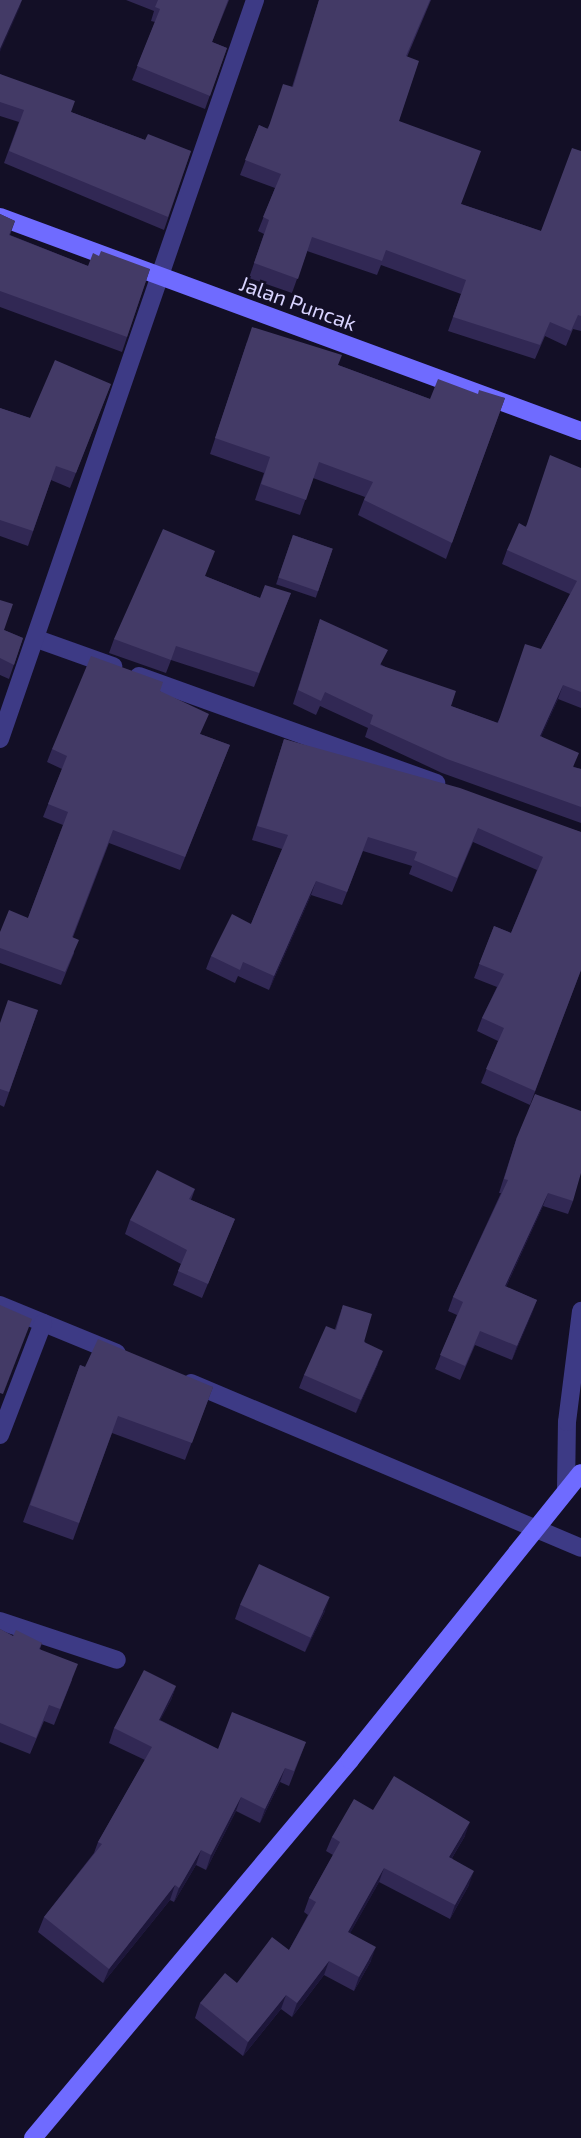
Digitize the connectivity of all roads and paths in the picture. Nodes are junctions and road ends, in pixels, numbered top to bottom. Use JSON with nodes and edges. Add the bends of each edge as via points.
{"nodes":[{"id":1,"x":255,"y":0,"type":"edge"},
{"id":2,"x":0,"y":217,"type":"edge"},
{"id":3,"x":158,"y":275,"type":"junction"},
{"id":4,"x":581,"y":431,"type":"edge"},
{"id":5,"x":37,"y":639,"type":"junction"},
{"id":6,"x":0,"y":739,"type":"edge"},
{"id":7,"x":452,"y":789,"type":"edge"},
{"id":8,"x":0,"y":1306,"type":"edge"},
{"id":9,"x":581,"y":1311,"type":"edge"},
{"id":10,"x":43,"y":1323,"type":"junction"},
{"id":11,"x":133,"y":1360,"type":"edge"},
{"id":12,"x":172,"y":1375,"type":"edge"},
{"id":13,"x":0,"y":1435,"type":"edge"},
{"id":14,"x":581,"y":1472,"type":"edge"},
{"id":15,"x":566,"y":1492,"type":"junction"},
{"id":16,"x":536,"y":1529,"type":"junction"},
{"id":17,"x":581,"y":1548,"type":"edge"},
{"id":18,"x":0,"y":1621,"type":"edge"},
{"id":19,"x":117,"y":1660,"type":"dead end"},
{"id":20,"x":33,"y":2138,"type":"edge"}],
"edges":[{"from":1,"to":3,"type":"street"},
{"from":2,"to":3,"type":"main road","name":"Jalan Puncak"},
{"from":3,"to":4,"type":"main road","name":"Jalan Puncak"},
{"from":3,"to":5,"type":"street"},
{"from":5,"to":6,"type":"street"},
{"from":5,"to":7,"type":"street"},
{"from":8,"to":10,"type":"street"},
{"from":9,"to":15,"type":"street","via":[[567,1422]]},
{"from":10,"to":11,"type":"street"},
{"from":10,"to":13,"type":"street"},
{"from":12,"to":16,"type":"street"},
{"from":14,"to":15,"type":"main road"},
{"from":15,"to":16,"type":"main road"},
{"from":16,"to":17,"type":"street"},
{"from":16,"to":20,"type":"main road"},
{"from":18,"to":19,"type":"street"}]}
